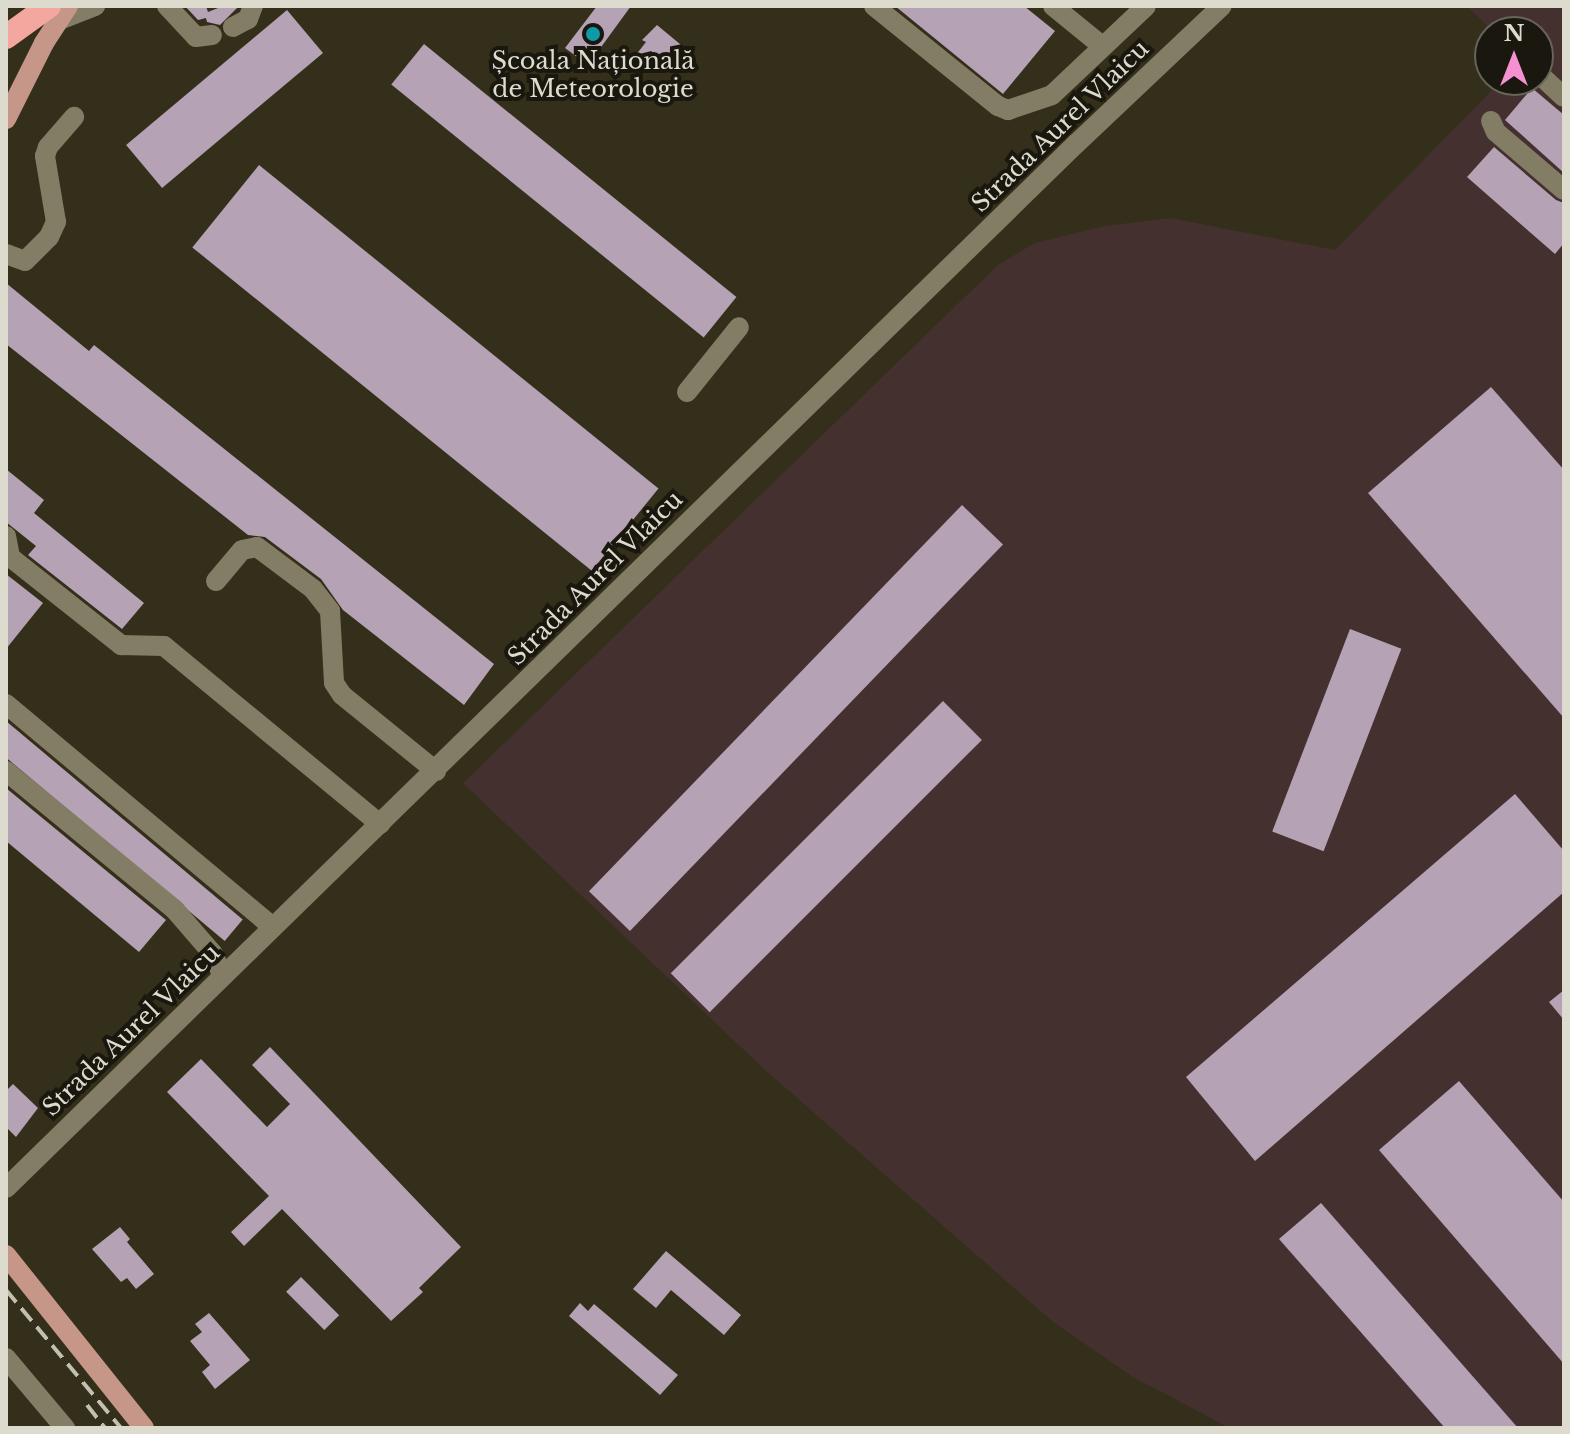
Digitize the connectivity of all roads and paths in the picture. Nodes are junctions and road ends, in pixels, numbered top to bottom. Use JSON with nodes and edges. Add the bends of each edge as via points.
{"nodes":[{"id":1,"x":24,"y":6,"type":"edge"},
{"id":2,"x":95,"y":6,"type":"edge"},
{"id":3,"x":167,"y":6,"type":"edge"},
{"id":4,"x":253,"y":6,"type":"edge"},
{"id":5,"x":874,"y":6,"type":"edge"},
{"id":6,"x":1053,"y":6,"type":"edge"},
{"id":7,"x":1146,"y":6,"type":"edge"},
{"id":8,"x":1222,"y":6,"type":"edge"},
{"id":9,"x":58,"y":11,"type":"edge"},
{"id":10,"x":6,"y":19,"type":"edge"},
{"id":11,"x":233,"y":27,"type":"dead end"},
{"id":12,"x":212,"y":35,"type":"dead end"},
{"id":13,"x":6,"y":37,"type":"edge"},
{"id":14,"x":1102,"y":46,"type":"junction"},
{"id":15,"x":74,"y":117,"type":"dead end"},
{"id":16,"x":6,"y":119,"type":"edge"},
{"id":17,"x":1491,"y":121,"type":"dead end"},
{"id":18,"x":1564,"y":190,"type":"edge"},
{"id":19,"x":6,"y":254,"type":"edge"},
{"id":20,"x":739,"y":327,"type":"dead end"},
{"id":21,"x":687,"y":392,"type":"dead end"},
{"id":22,"x":6,"y":536,"type":"edge"},
{"id":23,"x":216,"y":581,"type":"dead end"},
{"id":24,"x":6,"y":704,"type":"edge"},
{"id":25,"x":6,"y":771,"type":"edge"},
{"id":26,"x":436,"y":771,"type":"junction"},
{"id":27,"x":380,"y":824,"type":"junction"},
{"id":28,"x":273,"y":927,"type":"junction"},
{"id":29,"x":223,"y":976,"type":"junction"},
{"id":30,"x":6,"y":1188,"type":"edge"},
{"id":31,"x":6,"y":1255,"type":"edge"},
{"id":32,"x":6,"y":1358,"type":"edge"},
{"id":33,"x":65,"y":1428,"type":"edge"},
{"id":34,"x":144,"y":1428,"type":"edge"}],
"edges":[{"from":1,"to":10,"type":"highway"},
{"from":2,"to":9,"type":"street"},
{"from":3,"to":12,"type":"street","via":[[196,37]]},
{"from":4,"to":11,"type":"street","via":[[248,19]]},
{"from":5,"to":14,"type":"street","via":[[1008,110],[1052,95]]},
{"from":6,"to":14,"type":"street"},
{"from":7,"to":14,"type":"street"},
{"from":8,"to":26,"type":"street","name":"Strada Aurel Vlaicu"},
{"from":9,"to":13,"type":"highway"},
{"from":9,"to":16,"type":"main road"},
{"from":15,"to":19,"type":"street","via":[[45,156],[56,222],[49,237],[25,261]]},
{"from":17,"to":18,"type":"street","via":[[1496,132]]},
{"from":20,"to":21,"type":"street"},
{"from":22,"to":27,"type":"street","via":[[10,557],[121,645],[164,646]]},
{"from":23,"to":26,"type":"street","via":[[242,550],[257,547],[313,589],[330,611],[334,683],[342,695]]},
{"from":24,"to":28,"type":"street"},
{"from":25,"to":29,"type":"street","via":[[175,910],[213,954]]},
{"from":26,"to":27,"type":"street","name":"Strada Aurel Vlaicu"},
{"from":27,"to":28,"type":"street","name":"Strada Aurel Vlaicu"},
{"from":28,"to":29,"type":"street","name":"Strada Aurel Vlaicu"},
{"from":29,"to":30,"type":"street","name":"Strada Aurel Vlaicu"},
{"from":31,"to":34,"type":"main road"},
{"from":32,"to":33,"type":"street"}]}
